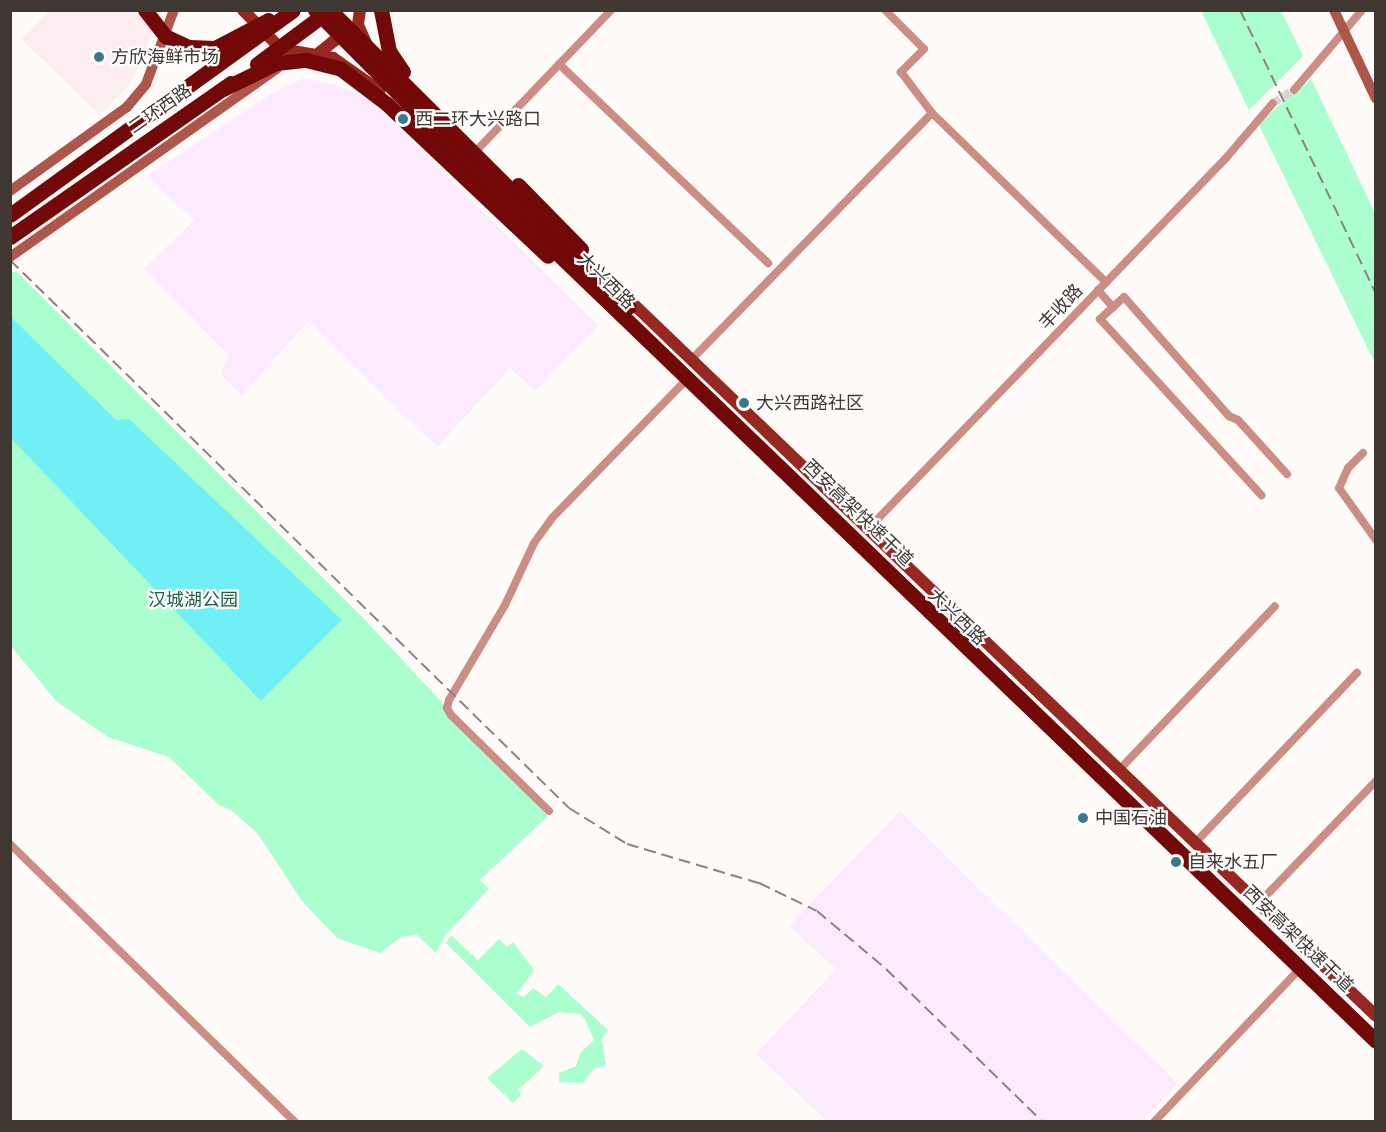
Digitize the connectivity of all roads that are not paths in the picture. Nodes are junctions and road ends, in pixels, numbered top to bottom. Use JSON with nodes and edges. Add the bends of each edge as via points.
{"nodes":[{"id":1,"x":145,"y":10,"type":"edge"},
{"id":2,"x":174,"y":10,"type":"edge"},
{"id":3,"x":243,"y":10,"type":"edge"},
{"id":4,"x":286,"y":10,"type":"edge"},
{"id":5,"x":293,"y":10,"type":"edge"},
{"id":6,"x":315,"y":10,"type":"edge"},
{"id":7,"x":330,"y":10,"type":"edge"},
{"id":8,"x":358,"y":10,"type":"edge"},
{"id":9,"x":381,"y":10,"type":"edge"},
{"id":10,"x":611,"y":10,"type":"edge"},
{"id":11,"x":885,"y":10,"type":"edge"},
{"id":12,"x":1334,"y":10,"type":"edge"},
{"id":13,"x":1362,"y":10,"type":"edge"},
{"id":14,"x":1344,"y":33,"type":"junction"},
{"id":15,"x":319,"y":53,"type":"junction"},
{"id":16,"x":559,"y":64,"type":"junction"},
{"id":17,"x":223,"y":89,"type":"junction"},
{"id":18,"x":1294,"y":90,"type":"tunnel mouth"},
{"id":19,"x":1376,"y":99,"type":"edge"},
{"id":20,"x":1273,"y":103,"type":"tunnel mouth"},
{"id":21,"x":932,"y":113,"type":"junction"},
{"id":22,"x":476,"y":151,"type":"junction"},
{"id":23,"x":10,"y":191,"type":"edge"},
{"id":24,"x":10,"y":215,"type":"edge"},
{"id":25,"x":10,"y":237,"type":"edge"},
{"id":26,"x":10,"y":257,"type":"edge"},
{"id":27,"x":768,"y":263,"type":"dead end"},
{"id":28,"x":1106,"y":282,"type":"junction"},
{"id":29,"x":1098,"y":290,"type":"junction"},
{"id":30,"x":1113,"y":307,"type":"junction"},
{"id":31,"x":632,"y":317,"type":"junction"},
{"id":32,"x":691,"y":360,"type":"junction"},
{"id":33,"x":684,"y":381,"type":"junction"},
{"id":34,"x":1363,"y":453,"type":"dead end"},
{"id":35,"x":1287,"y":474,"type":"dead end"},
{"id":36,"x":1261,"y":495,"type":"dead end"},
{"id":37,"x":868,"y":530,"type":"junction"},
{"id":38,"x":1376,"y":540,"type":"edge"},
{"id":39,"x":1275,"y":606,"type":"dead end"},
{"id":40,"x":1357,"y":674,"type":"dead end"},
{"id":41,"x":1119,"y":770,"type":"junction"},
{"id":42,"x":1376,"y":781,"type":"edge"},
{"id":43,"x":549,"y":811,"type":"dead end"},
{"id":44,"x":1195,"y":843,"type":"junction"},
{"id":45,"x":10,"y":844,"type":"edge"},
{"id":46,"x":1258,"y":904,"type":"junction"},
{"id":47,"x":1297,"y":972,"type":"junction"},
{"id":48,"x":1376,"y":1016,"type":"edge"},
{"id":49,"x":1376,"y":1027,"type":"edge"},
{"id":50,"x":1376,"y":1041,"type":"edge"},
{"id":51,"x":1376,"y":1049,"type":"edge"},
{"id":52,"x":295,"y":1122,"type":"edge"},
{"id":53,"x":1154,"y":1122,"type":"edge"}],
"edges":[{"from":1,"to":4,"type":"highway","via":[[165,36],[178,44],[200,48],[226,43]]},
{"from":2,"to":23,"type":"main road","via":[[146,84],[127,107]]},
{"from":3,"to":15,"type":"main road","via":[[280,49]]},
{"from":5,"to":24,"type":"highway","name":"二环西路"},
{"from":6,"to":31,"type":"highway","name":"西安高架快速干道"},
{"from":7,"to":17,"type":"highway","name":"二环西路"},
{"from":7,"to":31,"type":"highway","name":"西安高架快速干道"},
{"from":8,"to":15,"type":"main road","via":[[348,29]]},
{"from":8,"to":22,"type":"main road","name":"大兴西路","via":[[358,25],[367,45]]},
{"from":9,"to":31,"type":"highway","via":[[384,37],[399,68],[556,220]]},
{"from":10,"to":16,"type":"street"},
{"from":11,"to":21,"type":"street","via":[[924,49],[901,72]]},
{"from":12,"to":14,"type":"main road"},
{"from":13,"to":14,"type":"street"},
{"from":14,"to":18,"type":"street"},
{"from":14,"to":19,"type":"main road"},
{"from":15,"to":26,"type":"main road","via":[[278,68]]},
{"from":15,"to":33,"type":"main road","name":"大兴西路","via":[[367,80]]},
{"from":16,"to":22,"type":"street"},
{"from":16,"to":27,"type":"street"},
{"from":17,"to":25,"type":"highway","name":"二环西路"},
{"from":17,"to":31,"type":"highway","via":[[276,63],[306,60],[341,69],[387,104],[535,246]]},
{"from":20,"to":28,"type":"street","name":"丰收路","via":[[1226,158]]},
{"from":21,"to":28,"type":"street"},
{"from":21,"to":32,"type":"street"},
{"from":22,"to":32,"type":"main road","name":"大兴西路"},
{"from":28,"to":29,"type":"street","name":"丰收路"},
{"from":29,"to":30,"type":"street"},
{"from":29,"to":37,"type":"street","name":"丰收路"},
{"from":30,"to":35,"type":"street","via":[[1124,297],[1229,416],[1238,420]]},
{"from":30,"to":36,"type":"street","via":[[1100,319]]},
{"from":31,"to":49,"type":"highway","name":"西安高架快速干道"},
{"from":31,"to":50,"type":"highway","name":"西安高架快速干道"},
{"from":32,"to":37,"type":"main road","name":"大兴西路"},
{"from":33,"to":43,"type":"street","via":[[540,535],[449,700],[447,708],[452,715]]},
{"from":33,"to":47,"type":"main road","name":"大兴西路"},
{"from":34,"to":38,"type":"street","via":[[1348,468],[1339,488]]},
{"from":37,"to":41,"type":"main road","name":"大兴西路"},
{"from":39,"to":41,"type":"street"},
{"from":40,"to":44,"type":"street"},
{"from":41,"to":44,"type":"main road","name":"大兴西路"},
{"from":42,"to":46,"type":"street"},
{"from":44,"to":46,"type":"main road","name":"大兴西路"},
{"from":45,"to":52,"type":"street"},
{"from":46,"to":48,"type":"main road","name":"大兴西路"},
{"from":47,"to":51,"type":"main road","name":"大兴西路"},
{"from":47,"to":53,"type":"street"}]}
